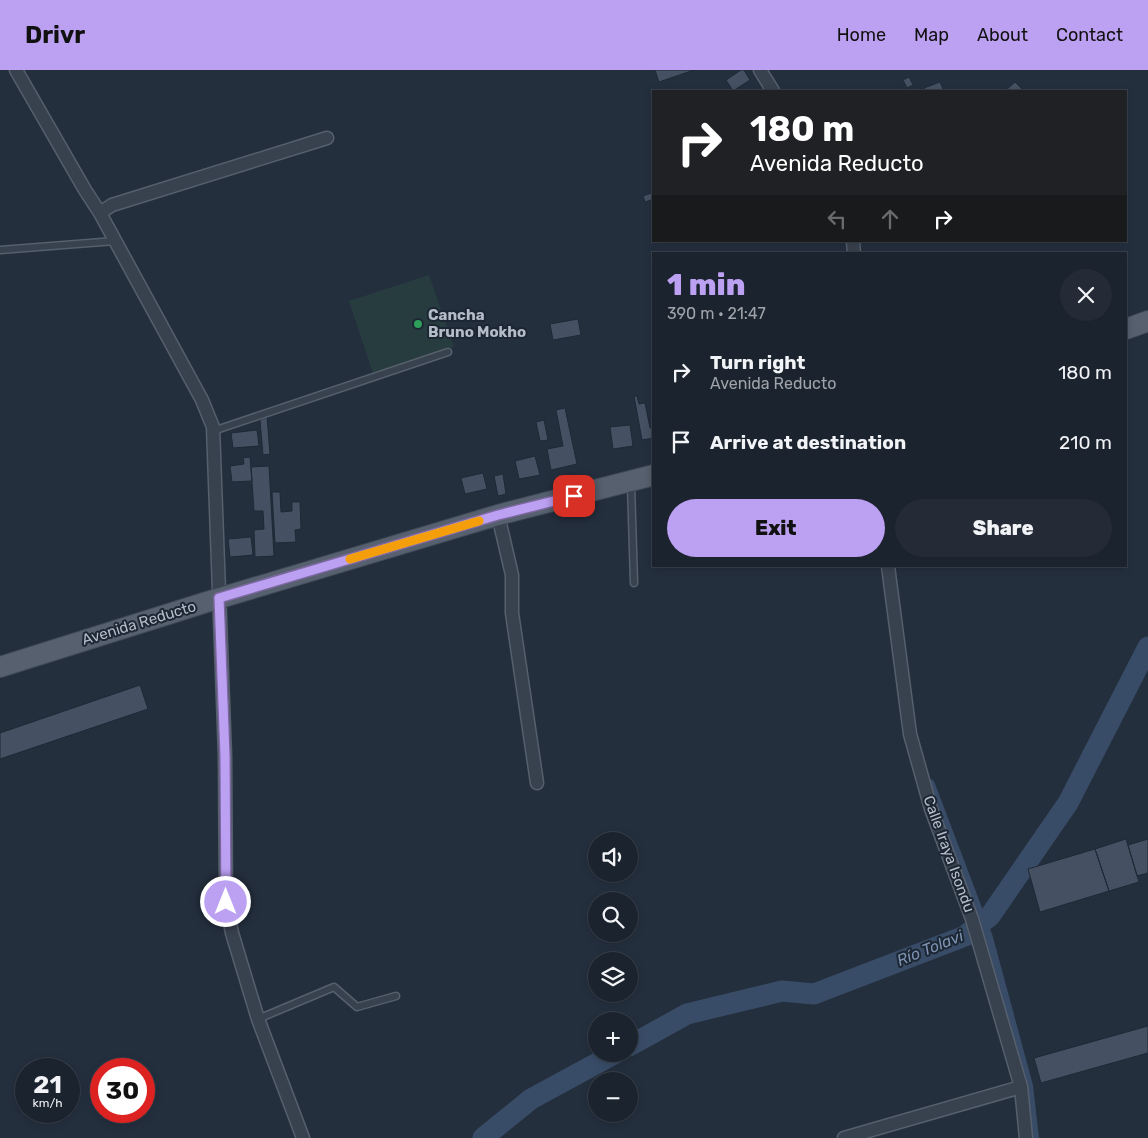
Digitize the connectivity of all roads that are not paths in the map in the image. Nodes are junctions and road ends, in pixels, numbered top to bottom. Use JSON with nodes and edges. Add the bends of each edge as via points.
{"nodes":[{"id":1,"x":16,"y":70,"type":"edge"},
{"id":2,"x":760,"y":70,"type":"edge"},
{"id":3,"x":771,"y":90,"type":"edge"},
{"id":4,"x":327,"y":138,"type":"dead end"},
{"id":5,"x":100,"y":213,"type":"junction"},
{"id":6,"x":115,"y":241,"type":"junction"},
{"id":7,"x":0,"y":250,"type":"edge"},
{"id":8,"x":1148,"y":322,"type":"edge"},
{"id":9,"x":1127,"y":329,"type":"edge"},
{"id":10,"x":448,"y":352,"type":"dead end"},
{"id":11,"x":213,"y":431,"type":"junction"},
{"id":12,"x":652,"y":476,"type":"edge"},
{"id":13,"x":630,"y":481,"type":"junction"},
{"id":14,"x":498,"y":515,"type":"junction"},
{"id":15,"x":888,"y":567,"type":"edge"},
{"id":16,"x":634,"y":583,"type":"dead end"},
{"id":17,"x":219,"y":598,"type":"junction"},
{"id":18,"x":0,"y":667,"type":"edge"},
{"id":19,"x":537,"y":783,"type":"dead end"},
{"id":20,"x":396,"y":996,"type":"dead end"},
{"id":21,"x":258,"y":1019,"type":"junction"},
{"id":22,"x":1021,"y":1086,"type":"junction"},
{"id":23,"x":303,"y":1138,"type":"edge"},
{"id":24,"x":844,"y":1138,"type":"edge"},
{"id":25,"x":1026,"y":1138,"type":"edge"}],
"edges":[{"from":1,"to":5,"type":"street"},
{"from":2,"to":3,"type":"street"},
{"from":4,"to":5,"type":"street","via":[[112,205]]},
{"from":5,"to":6,"type":"street"},
{"from":6,"to":7,"type":"lane"},
{"from":6,"to":11,"type":"street","via":[[202,400]]},
{"from":8,"to":9,"type":"main road"},
{"from":10,"to":11,"type":"lane"},
{"from":11,"to":17,"type":"street"},
{"from":12,"to":13,"type":"main road","name":"Avenida Reducto"},
{"from":13,"to":14,"type":"main road","name":"Avenida Reducto"},
{"from":13,"to":16,"type":"lane"},
{"from":14,"to":17,"type":"main road","name":"Avenida Reducto"},
{"from":14,"to":19,"type":"street","via":[[512,575],[512,613]]},
{"from":15,"to":22,"type":"street","name":"Calle Iraya Isondu","via":[[910,734],[931,809],[972,919]]},
{"from":17,"to":18,"type":"main road","name":"Avenida Reducto"},
{"from":17,"to":21,"type":"street","via":[[226,902]]},
{"from":20,"to":21,"type":"lane","via":[[357,1007],[334,987]]},
{"from":21,"to":23,"type":"street"},
{"from":22,"to":24,"type":"street"},
{"from":22,"to":25,"type":"street","name":"Calle Iraya Isondu"}]}
